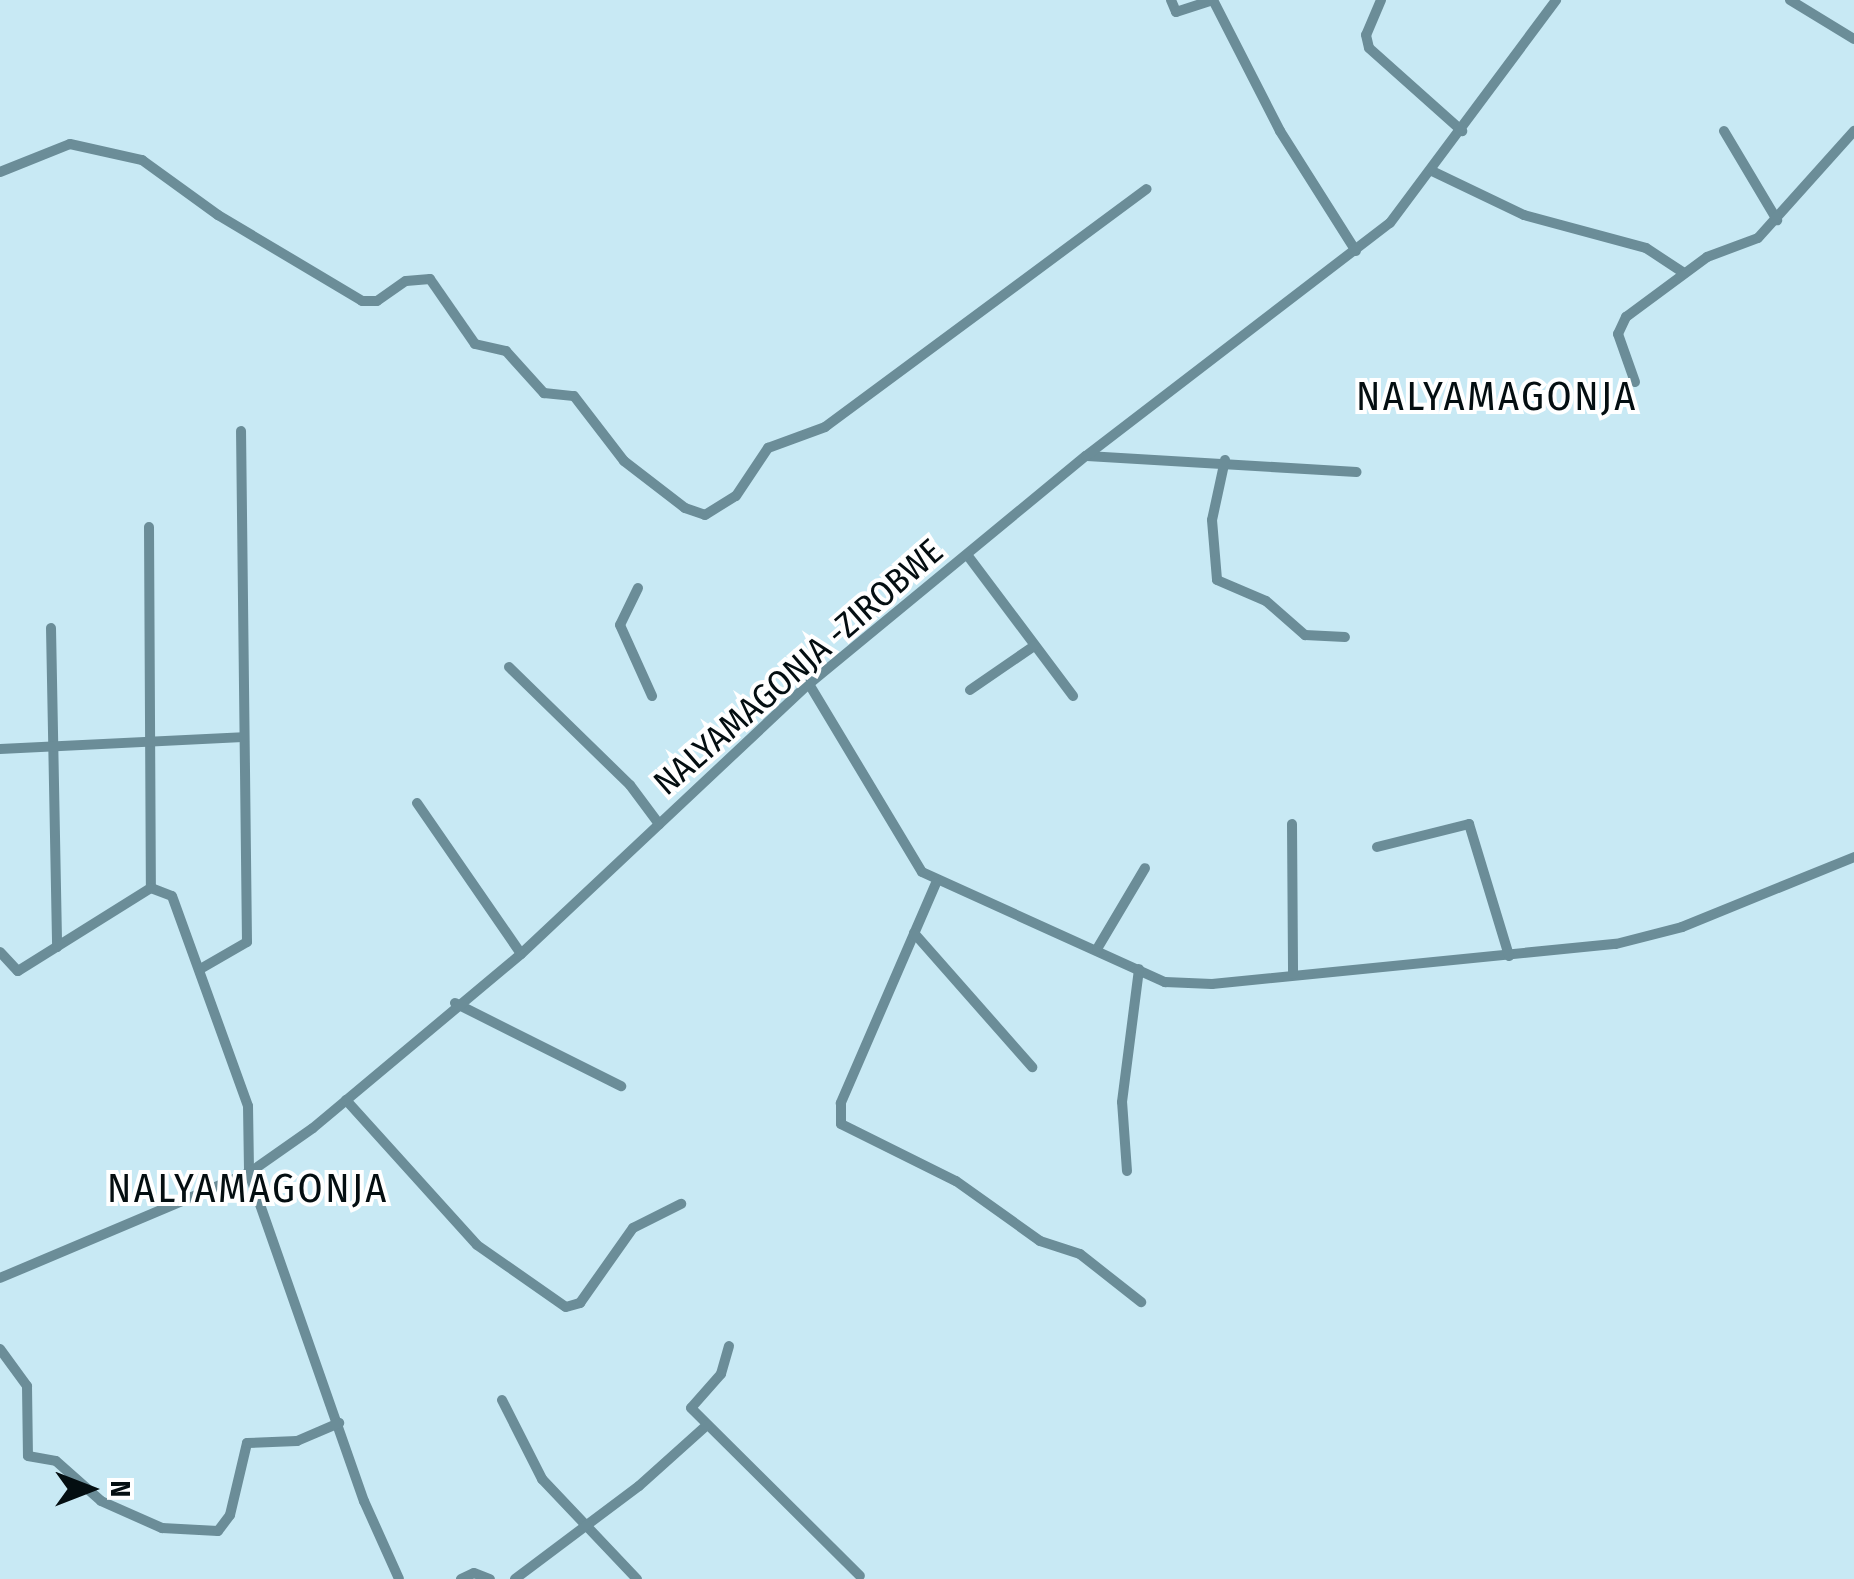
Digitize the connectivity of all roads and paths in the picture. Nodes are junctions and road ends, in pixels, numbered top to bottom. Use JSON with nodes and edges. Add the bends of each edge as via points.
{"nodes":[{"id":1,"x":1172,"y":0,"type":"edge"},
{"id":2,"x":1381,"y":0,"type":"edge"},
{"id":3,"x":1556,"y":0,"type":"edge"},
{"id":4,"x":1790,"y":0,"type":"edge"},
{"id":5,"x":1854,"y":39,"type":"edge"},
{"id":6,"x":1462,"y":131,"type":"junction"},
{"id":7,"x":1724,"y":131,"type":"dead end"},
{"id":8,"x":1854,"y":131,"type":"edge"},
{"id":9,"x":1432,"y":171,"type":"junction"},
{"id":10,"x":0,"y":172,"type":"edge"},
{"id":11,"x":1147,"y":189,"type":"dead end"},
{"id":12,"x":1777,"y":220,"type":"junction"},
{"id":13,"x":1356,"y":251,"type":"junction"},
{"id":14,"x":1684,"y":273,"type":"junction"},
{"id":15,"x":1635,"y":382,"type":"dead end"},
{"id":16,"x":241,"y":431,"type":"dead end"},
{"id":17,"x":1086,"y":456,"type":"junction"},
{"id":18,"x":1225,"y":460,"type":"junction"},
{"id":19,"x":1357,"y":472,"type":"dead end"},
{"id":20,"x":149,"y":527,"type":"dead end"},
{"id":21,"x":968,"y":556,"type":"junction"},
{"id":22,"x":638,"y":588,"type":"dead end"},
{"id":23,"x":51,"y":628,"type":"dead end"},
{"id":24,"x":1345,"y":637,"type":"dead end"},
{"id":25,"x":1034,"y":646,"type":"junction"},
{"id":26,"x":510,"y":667,"type":"dead end"},
{"id":27,"x":809,"y":684,"type":"junction"},
{"id":28,"x":970,"y":690,"type":"dead end"},
{"id":29,"x":652,"y":696,"type":"dead end"},
{"id":30,"x":1073,"y":696,"type":"dead end"},
{"id":31,"x":243,"y":737,"type":"junction"},
{"id":32,"x":148,"y":743,"type":"junction"},
{"id":33,"x":52,"y":745,"type":"junction"},
{"id":34,"x":0,"y":748,"type":"edge"},
{"id":35,"x":417,"y":803,"type":"dead end"},
{"id":36,"x":659,"y":824,"type":"junction"},
{"id":37,"x":1292,"y":824,"type":"dead end"},
{"id":38,"x":1377,"y":847,"type":"dead end"},
{"id":39,"x":1854,"y":857,"type":"edge"},
{"id":40,"x":1145,"y":868,"type":"dead end"},
{"id":41,"x":936,"y":883,"type":"junction"},
{"id":42,"x":151,"y":888,"type":"junction"},
{"id":43,"x":914,"y":934,"type":"junction"},
{"id":44,"x":57,"y":947,"type":"junction"},
{"id":45,"x":1097,"y":949,"type":"junction"},
{"id":46,"x":0,"y":952,"type":"edge"},
{"id":47,"x":521,"y":954,"type":"junction"},
{"id":48,"x":1508,"y":956,"type":"junction"},
{"id":49,"x":202,"y":968,"type":"junction"},
{"id":50,"x":1139,"y":969,"type":"junction"},
{"id":51,"x":1293,"y":974,"type":"junction"},
{"id":52,"x":455,"y":1003,"type":"junction"},
{"id":53,"x":1032,"y":1067,"type":"dead end"},
{"id":54,"x":620,"y":1086,"type":"dead end"},
{"id":55,"x":346,"y":1100,"type":"junction"},
{"id":56,"x":1127,"y":1171,"type":"dead end"},
{"id":57,"x":249,"y":1173,"type":"junction"},
{"id":58,"x":681,"y":1204,"type":"dead end"},
{"id":59,"x":0,"y":1278,"type":"edge"},
{"id":60,"x":1141,"y":1302,"type":"dead end"},
{"id":61,"x":729,"y":1346,"type":"dead end"},
{"id":62,"x":0,"y":1349,"type":"edge"},
{"id":63,"x":502,"y":1400,"type":"dead end"},
{"id":64,"x":339,"y":1423,"type":"junction"},
{"id":65,"x":707,"y":1425,"type":"junction"},
{"id":66,"x":588,"y":1525,"type":"junction"},
{"id":67,"x":860,"y":1576,"type":"dead end"},
{"id":68,"x":398,"y":1579,"type":"edge"},
{"id":69,"x":461,"y":1579,"type":"edge"},
{"id":70,"x":490,"y":1579,"type":"edge"},
{"id":71,"x":515,"y":1579,"type":"edge"},
{"id":72,"x":637,"y":1579,"type":"edge"}],
"edges":[{"from":1,"to":13,"type":"street","via":[[1176,12],[1213,0],[1280,131]]},
{"from":2,"to":6,"type":"street","via":[[1366,35],[1369,48]]},
{"from":3,"to":6,"type":"street","name":"NALYAMAGONJA -ZIROBWE"},
{"from":4,"to":5,"type":"street"},
{"from":6,"to":9,"type":"street","name":"NALYAMAGONJA -ZIROBWE"},
{"from":7,"to":12,"type":"street"},
{"from":8,"to":12,"type":"street"},
{"from":9,"to":13,"type":"street","name":"NALYAMAGONJA -ZIROBWE","via":[[1390,223]]},
{"from":9,"to":14,"type":"street","via":[[1524,215],[1646,248]]},
{"from":10,"to":11,"type":"street","via":[[70,144],[142,160],[218,215],[362,301],[430,278],[475,344],[506,351],[544,393],[574,396],[624,461],[685,508],[705,515],[736,496],[768,448],[825,427]]},
{"from":12,"to":14,"type":"street","via":[[1758,238]]},
{"from":13,"to":17,"type":"street","name":"NALYAMAGONJA -ZIROBWE"},
{"from":14,"to":15,"type":"street","via":[[1619,326]]},
{"from":16,"to":31,"type":"street"},
{"from":17,"to":18,"type":"street"},
{"from":17,"to":21,"type":"street","name":"NALYAMAGONJA -ZIROBWE"},
{"from":18,"to":19,"type":"street"},
{"from":18,"to":24,"type":"street","via":[[1212,520],[1217,580],[1266,602],[1305,635]]},
{"from":20,"to":32,"type":"street"},
{"from":21,"to":25,"type":"street"},
{"from":21,"to":27,"type":"street","name":"NALYAMAGONJA -ZIROBWE"},
{"from":22,"to":29,"type":"street","via":[[620,624]]},
{"from":23,"to":33,"type":"street"},
{"from":25,"to":28,"type":"street"},
{"from":25,"to":30,"type":"street"},
{"from":26,"to":36,"type":"street","via":[[630,784]]},
{"from":27,"to":36,"type":"street","name":"NALYAMAGONJA -ZIROBWE"},
{"from":27,"to":41,"type":"street","via":[[870,792]]},
{"from":31,"to":32,"type":"street"},
{"from":31,"to":49,"type":"street","via":[[247,942]]},
{"from":32,"to":33,"type":"street"},
{"from":32,"to":42,"type":"street"},
{"from":33,"to":34,"type":"street"},
{"from":33,"to":44,"type":"street"},
{"from":35,"to":47,"type":"street"},
{"from":36,"to":47,"type":"street","name":"NALYAMAGONJA -ZIROBWE"},
{"from":37,"to":51,"type":"street"},
{"from":38,"to":48,"type":"street","via":[[1469,824]]},
{"from":39,"to":48,"type":"street","via":[[1682,927],[1616,944]]},
{"from":40,"to":45,"type":"street"},
{"from":41,"to":43,"type":"street"},
{"from":41,"to":45,"type":"street"},
{"from":42,"to":44,"type":"street"},
{"from":42,"to":49,"type":"street","via":[[172,896]]},
{"from":43,"to":53,"type":"street"},
{"from":43,"to":60,"type":"street","via":[[840,1103],[841,1124],[956,1182],[1040,1240],[1080,1254]]},
{"from":44,"to":46,"type":"street","via":[[18,970]]},
{"from":45,"to":50,"type":"street"},
{"from":47,"to":52,"type":"street","name":"NALYAMAGONJA -ZIROBWE"},
{"from":48,"to":51,"type":"street"},
{"from":49,"to":57,"type":"street","via":[[248,1106]]},
{"from":50,"to":51,"type":"street","via":[[1164,982],[1188,984]]},
{"from":50,"to":56,"type":"street","via":[[1122,1102]]},
{"from":52,"to":54,"type":"street"},
{"from":52,"to":55,"type":"street","name":"NALYAMAGONJA -ZIROBWE"},
{"from":55,"to":57,"type":"street","name":"NALYAMAGONJA -ZIROBWE"},
{"from":55,"to":58,"type":"street","via":[[477,1244],[566,1306],[580,1303],[633,1228]]},
{"from":57,"to":59,"type":"street","name":"NALYAMAGONJA -ZIROBWE"},
{"from":57,"to":64,"type":"street"},
{"from":61,"to":65,"type":"street","via":[[721,1374],[691,1405]]},
{"from":62,"to":64,"type":"street","via":[[27,1386],[28,1456],[56,1460],[101,1501],[162,1528],[218,1530],[230,1516],[247,1443],[298,1441]]},
{"from":63,"to":66,"type":"street","via":[[542,1479]]},
{"from":64,"to":68,"type":"street"},
{"from":65,"to":66,"type":"street"},
{"from":65,"to":67,"type":"street"},
{"from":66,"to":71,"type":"street"},
{"from":66,"to":72,"type":"street"},
{"from":69,"to":70,"type":"street","via":[[474,1572]]}]}
